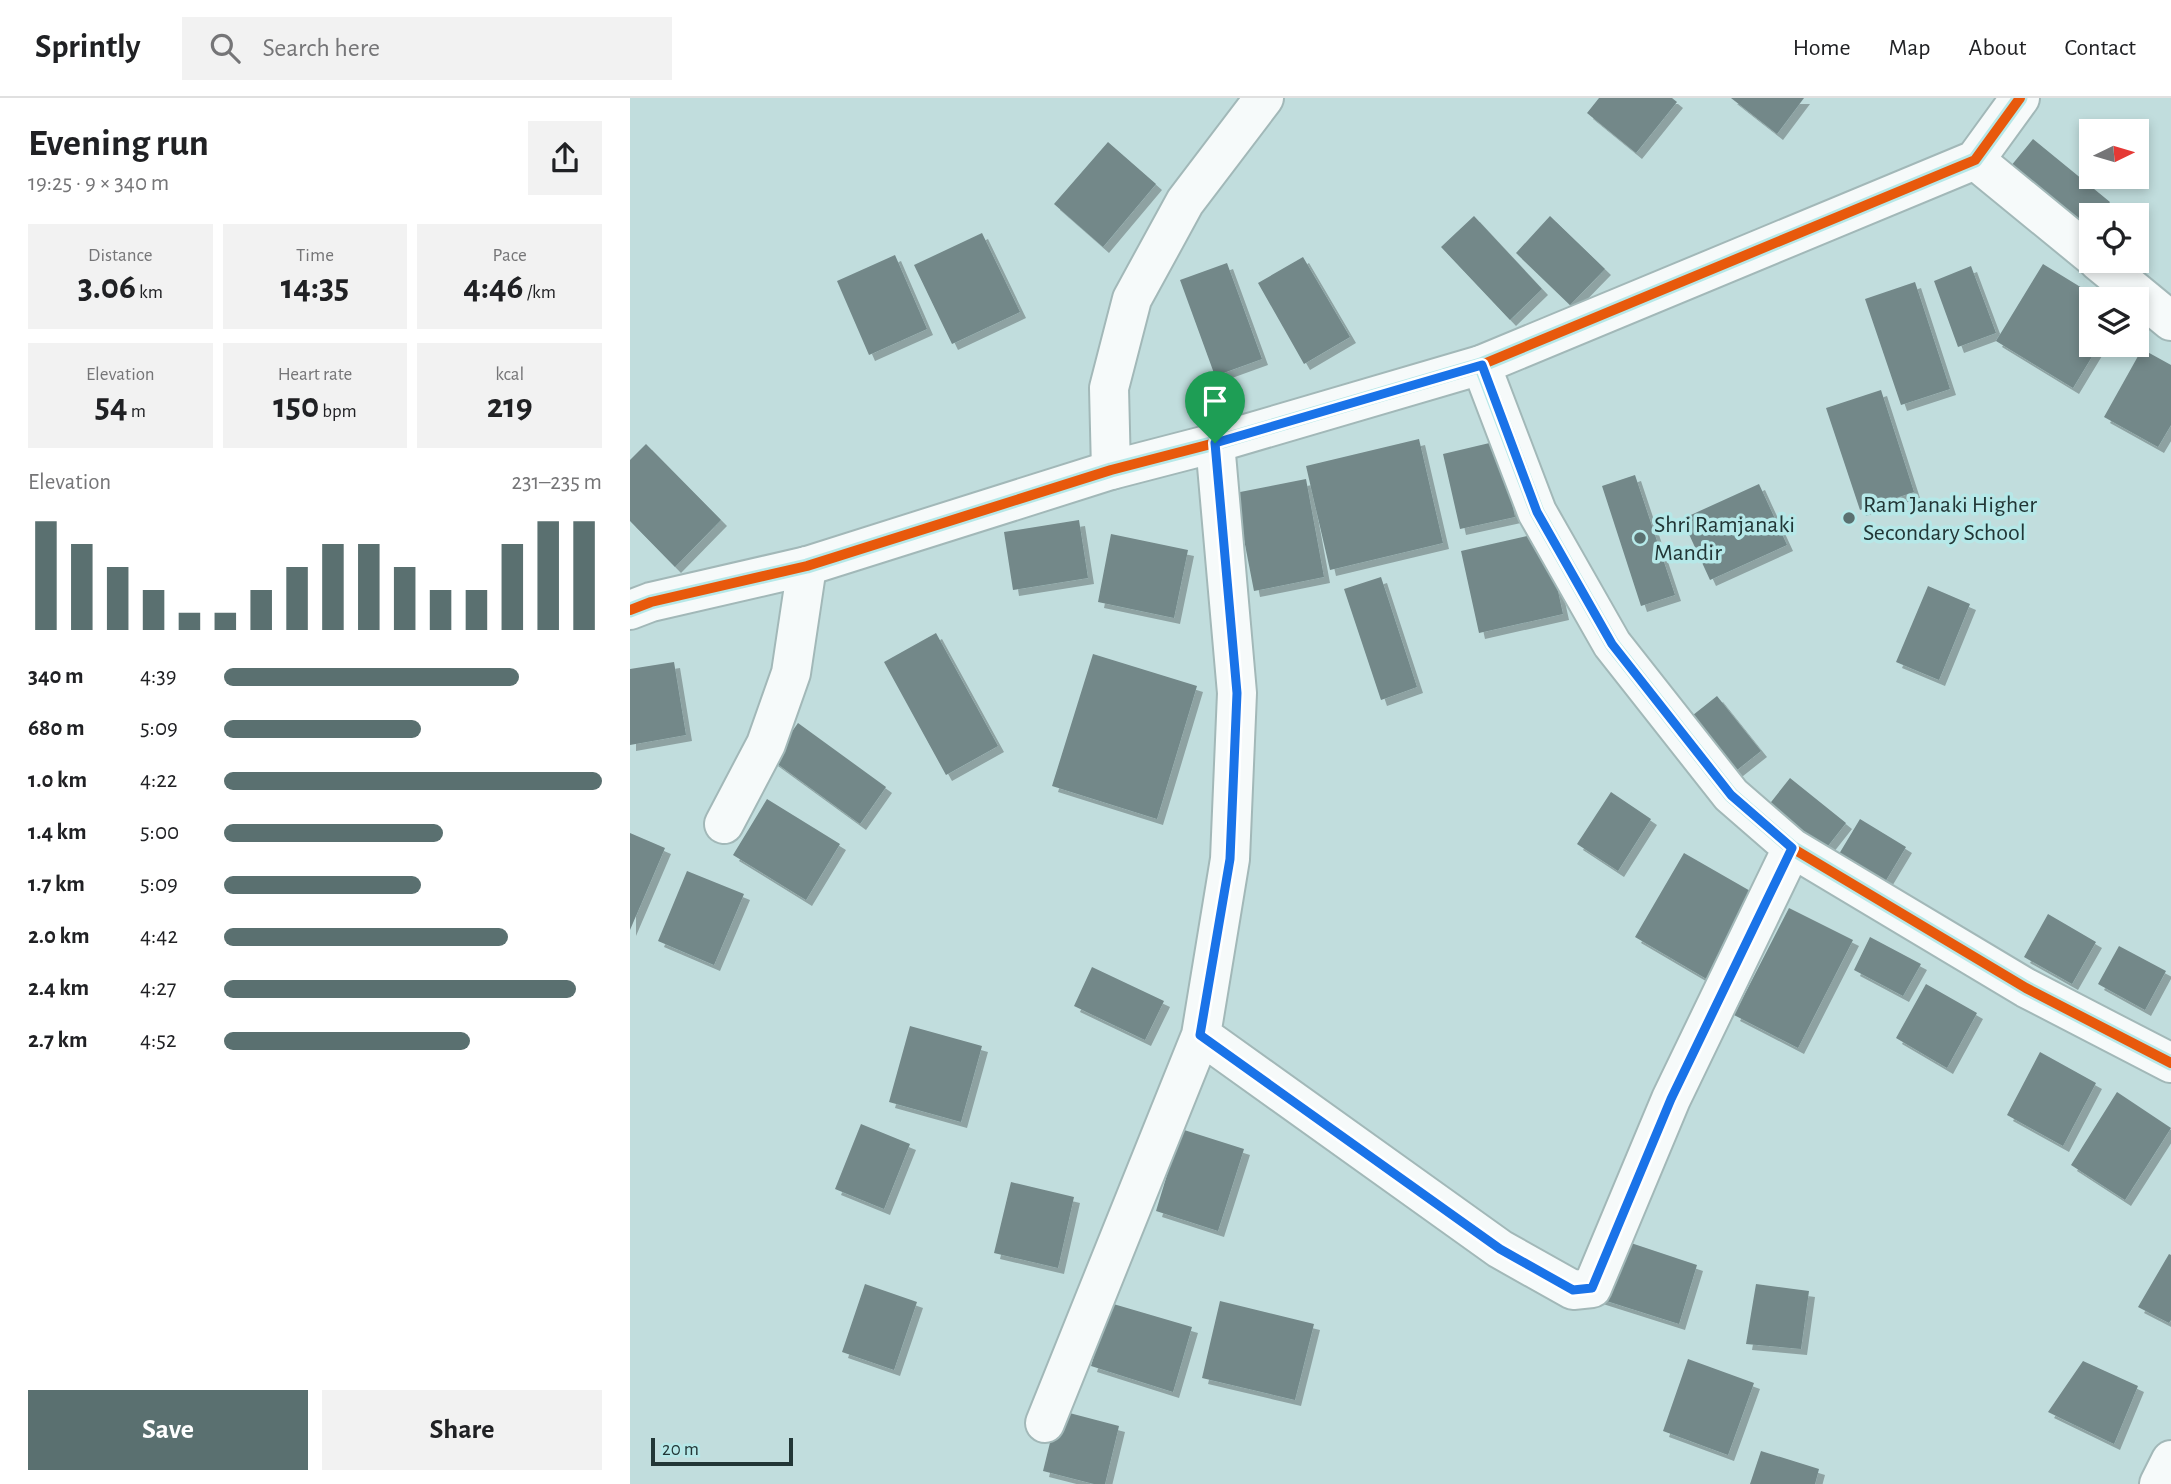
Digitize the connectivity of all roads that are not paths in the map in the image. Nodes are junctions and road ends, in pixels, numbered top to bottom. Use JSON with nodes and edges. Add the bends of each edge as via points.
{"nodes":[{"id":1,"x":1264,"y":98,"type":"edge"},
{"id":2,"x":2020,"y":98,"type":"edge"},
{"id":3,"x":1975,"y":160,"type":"junction"},
{"id":4,"x":2079,"y":245,"type":"edge"},
{"id":5,"x":2113,"y":273,"type":"edge"},
{"id":6,"x":2171,"y":321,"type":"edge"},
{"id":7,"x":1482,"y":365,"type":"junction"},
{"id":8,"x":1215,"y":443,"type":"junction"},
{"id":9,"x":1111,"y":470,"type":"junction"},
{"id":10,"x":807,"y":566,"type":"junction"},
{"id":11,"x":630,"y":610,"type":"edge"},
{"id":12,"x":724,"y":824,"type":"dead end"},
{"id":13,"x":1792,"y":848,"type":"junction"},
{"id":14,"x":1200,"y":1035,"type":"junction"},
{"id":15,"x":2171,"y":1063,"type":"edge"},
{"id":16,"x":1045,"y":1423,"type":"dead end"},
{"id":17,"x":2171,"y":1460,"type":"edge"},
{"id":18,"x":2159,"y":1484,"type":"edge"}],
"edges":[{"from":1,"to":9,"type":"street","via":[[1185,202],[1132,299],[1109,388]]},
{"from":2,"to":3,"type":"street"},
{"from":3,"to":4,"type":"street"},
{"from":3,"to":7,"type":"street"},
{"from":5,"to":6,"type":"street"},
{"from":7,"to":8,"type":"street"},
{"from":7,"to":13,"type":"street","via":[[1537,512],[1612,644],[1731,795]]},
{"from":8,"to":9,"type":"street"},
{"from":8,"to":14,"type":"street","via":[[1237,693],[1230,859]]},
{"from":9,"to":10,"type":"street"},
{"from":10,"to":11,"type":"street","via":[[650,601]]},
{"from":10,"to":12,"type":"street","via":[[791,673],[766,744]]},
{"from":13,"to":14,"type":"street","via":[[1671,1099],[1592,1288],[1573,1290],[1500,1249]]},
{"from":13,"to":15,"type":"street","via":[[2026,988]]},
{"from":14,"to":16,"type":"street"},
{"from":17,"to":18,"type":"street"}]}
